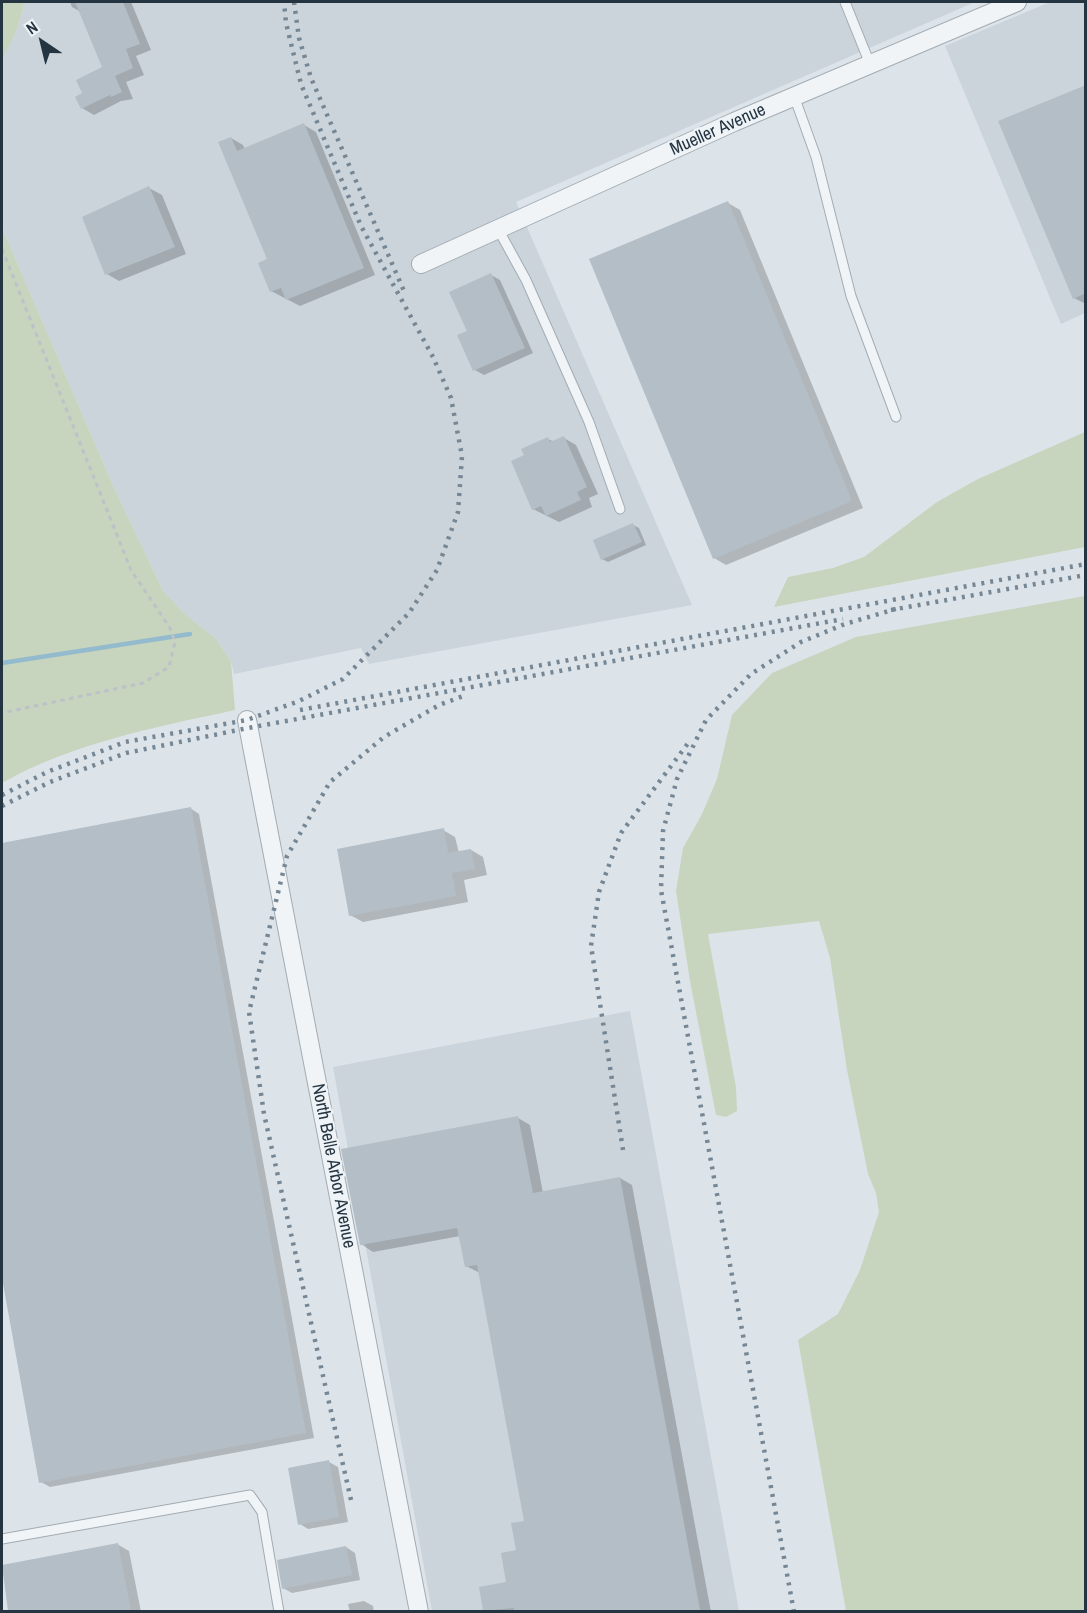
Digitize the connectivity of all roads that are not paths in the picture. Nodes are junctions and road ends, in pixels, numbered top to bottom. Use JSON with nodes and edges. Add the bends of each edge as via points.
{"nodes":[{"id":1,"x":845,"y":2,"type":"edge"},
{"id":2,"x":1017,"y":2,"type":"edge"},
{"id":3,"x":870,"y":64,"type":"junction"},
{"id":4,"x":794,"y":96,"type":"junction"},
{"id":5,"x":498,"y":229,"type":"junction"},
{"id":6,"x":421,"y":264,"type":"dead end"},
{"id":7,"x":896,"y":417,"type":"dead end"},
{"id":8,"x":620,"y":509,"type":"dead end"},
{"id":9,"x":247,"y":720,"type":"dead end"},
{"id":10,"x":2,"y":1539,"type":"edge"},
{"id":11,"x":279,"y":1611,"type":"edge"},
{"id":12,"x":419,"y":1611,"type":"edge"}],
"edges":[{"from":1,"to":3,"type":"lane"},
{"from":2,"to":3,"type":"street","name":"Mueller Avenue"},
{"from":3,"to":4,"type":"street","name":"Mueller Avenue"},
{"from":4,"to":5,"type":"street","name":"Mueller Avenue"},
{"from":4,"to":7,"type":"lane","via":[[816,157],[851,296]]},
{"from":5,"to":6,"type":"street","name":"Mueller Avenue"},
{"from":5,"to":8,"type":"lane","via":[[526,280],[589,422]]},
{"from":9,"to":12,"type":"street","name":"North Belle Arbor Avenue"},
{"from":10,"to":11,"type":"lane","via":[[250,1495],[262,1512]]}]}
